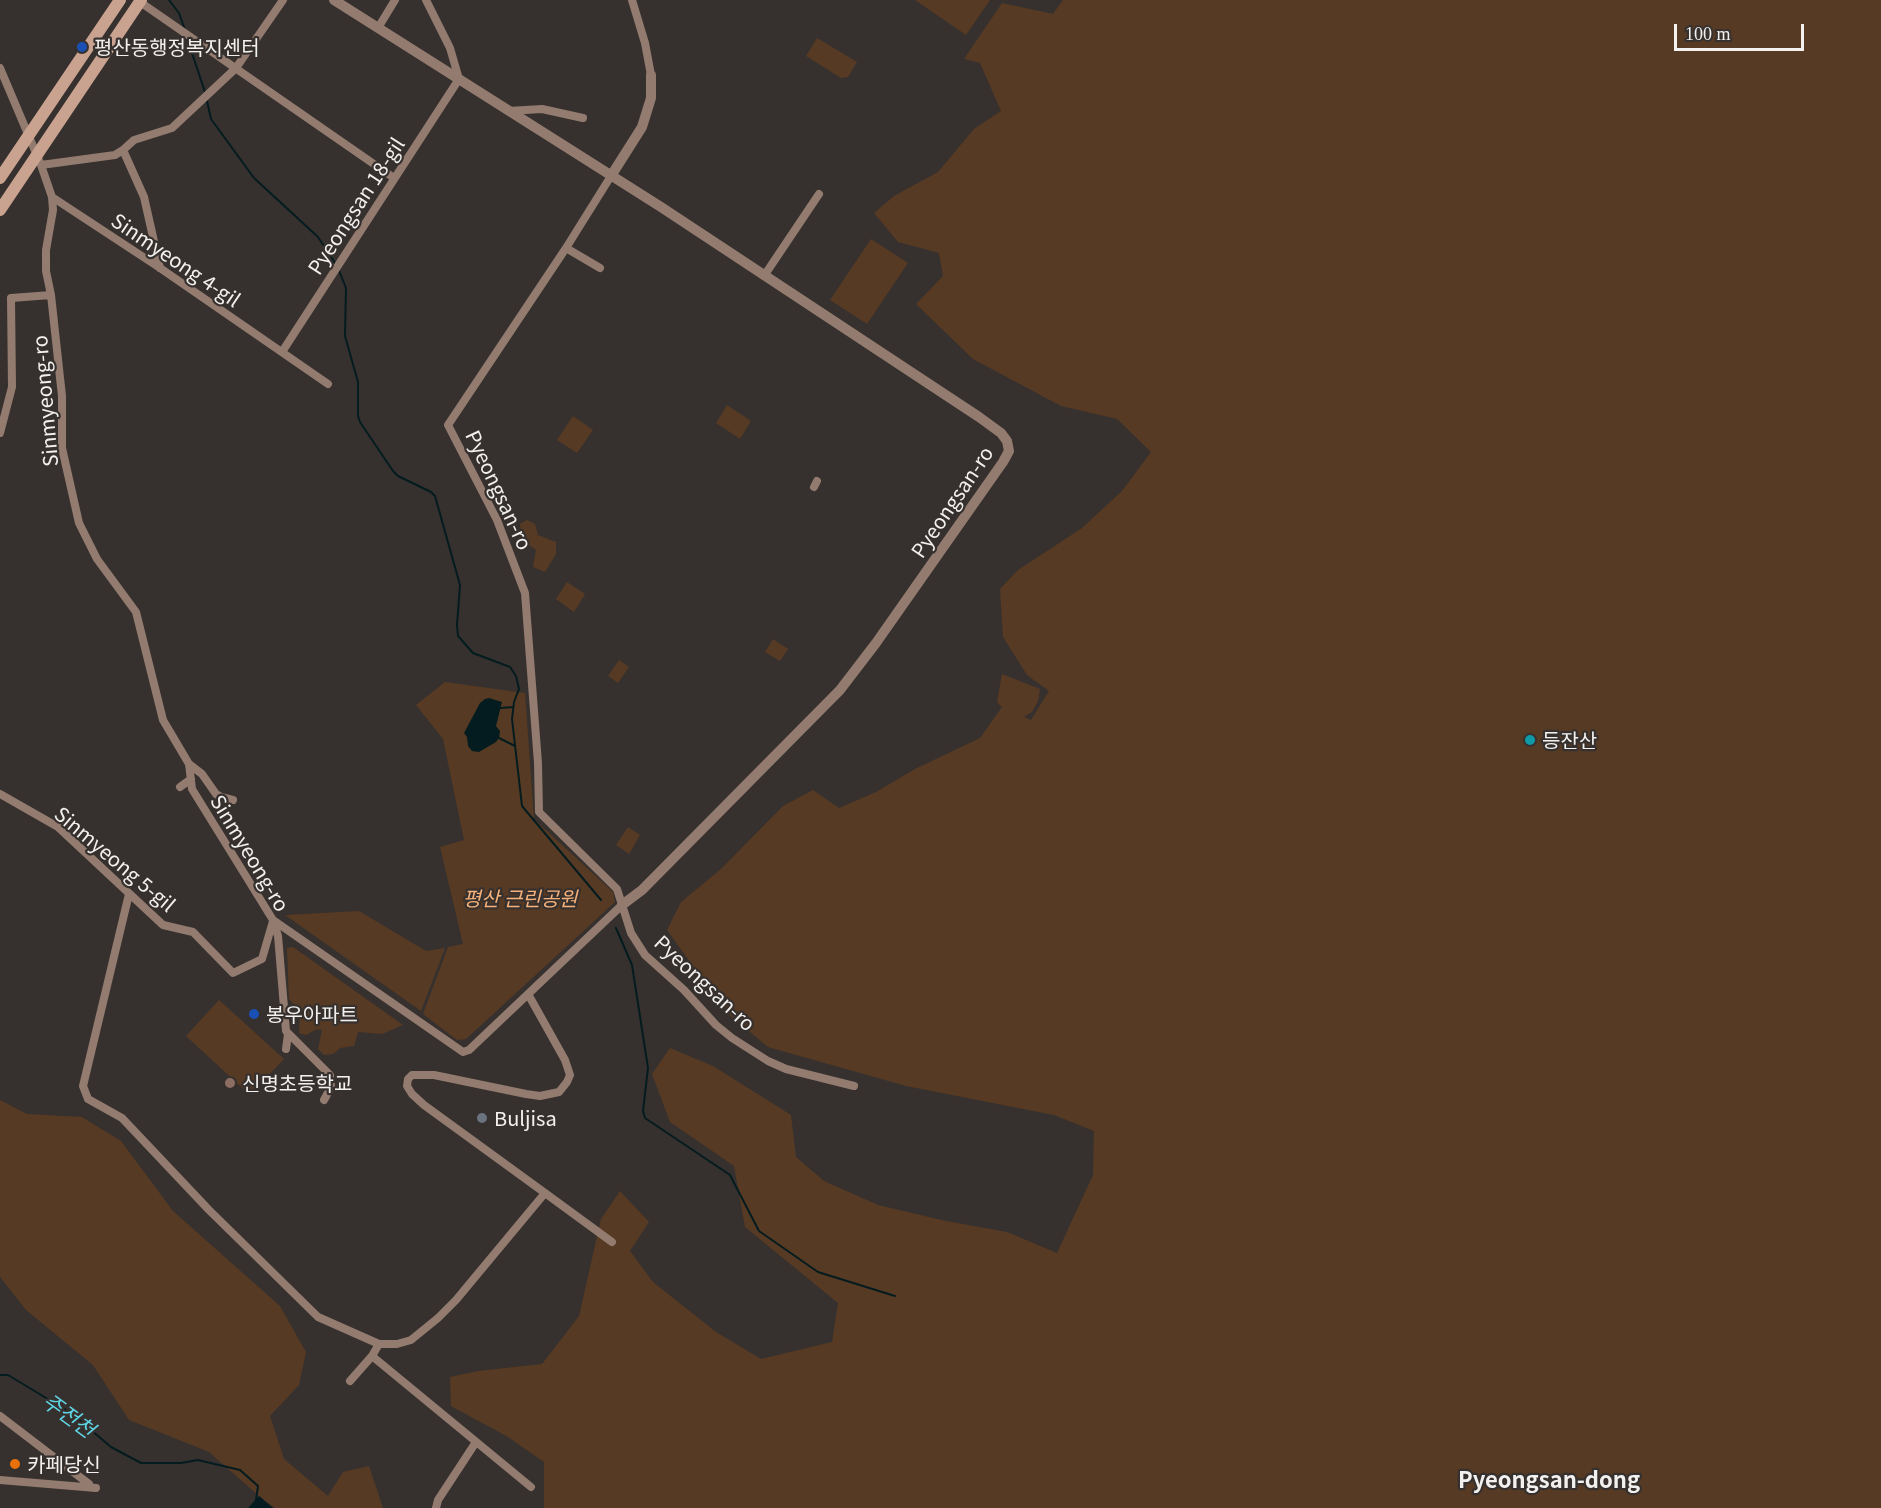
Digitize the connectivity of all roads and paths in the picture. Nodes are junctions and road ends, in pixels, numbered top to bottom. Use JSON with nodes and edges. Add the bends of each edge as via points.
{"nodes":[{"id":1,"x":120,"y":0,"type":"edge"},
{"id":2,"x":283,"y":0,"type":"edge"},
{"id":3,"x":334,"y":0,"type":"edge"},
{"id":4,"x":395,"y":0,"type":"edge"},
{"id":5,"x":426,"y":0,"type":"edge"},
{"id":6,"x":632,"y":0,"type":"edge"},
{"id":7,"x":141,"y":1,"type":"edge"},
{"id":8,"x":378,"y":28,"type":"junction"},
{"id":9,"x":0,"y":68,"type":"edge"},
{"id":10,"x":236,"y":68,"type":"junction"},
{"id":11,"x":651,"y":75,"type":"joint"},
{"id":12,"x":459,"y":79,"type":"junction"},
{"id":13,"x":508,"y":111,"type":"junction"},
{"id":14,"x":583,"y":118,"type":"dead end"},
{"id":15,"x":29,"y":134,"type":"junction"},
{"id":16,"x":123,"y":150,"type":"junction"},
{"id":17,"x":39,"y":160,"type":"junction"},
{"id":18,"x":612,"y":176,"type":"junction"},
{"id":19,"x":0,"y":178,"type":"edge"},
{"id":20,"x":394,"y":178,"type":"junction"},
{"id":21,"x":0,"y":185,"type":"edge"},
{"id":22,"x":819,"y":194,"type":"dead end"},
{"id":23,"x":8,"y":197,"type":"junction"},
{"id":24,"x":52,"y":197,"type":"junction"},
{"id":25,"x":0,"y":210,"type":"edge"},
{"id":26,"x":566,"y":248,"type":"junction"},
{"id":27,"x":600,"y":267,"type":"dead end"},
{"id":28,"x":160,"y":268,"type":"junction"},
{"id":29,"x":764,"y":276,"type":"junction"},
{"id":30,"x":51,"y":295,"type":"junction"},
{"id":31,"x":282,"y":352,"type":"junction"},
{"id":32,"x":328,"y":384,"type":"dead end"},
{"id":33,"x":0,"y":433,"type":"edge"},
{"id":34,"x":189,"y":764,"type":"junction"},
{"id":35,"x":191,"y":779,"type":"junction"},
{"id":36,"x":180,"y":787,"type":"dead end"},
{"id":37,"x":0,"y":794,"type":"edge"},
{"id":38,"x":233,"y":800,"type":"dead end"},
{"id":39,"x":129,"y":894,"type":"junction"},
{"id":40,"x":622,"y":905,"type":"junction"},
{"id":41,"x":273,"y":920,"type":"junction"},
{"id":42,"x":528,"y":994,"type":"junction"},
{"id":43,"x":288,"y":1034,"type":"junction"},
{"id":44,"x":286,"y":1049,"type":"dead end"},
{"id":45,"x":854,"y":1086,"type":"dead end"},
{"id":46,"x":324,"y":1100,"type":"dead end"},
{"id":47,"x":545,"y":1193,"type":"junction"},
{"id":48,"x":612,"y":1242,"type":"dead end"},
{"id":49,"x":379,"y":1344,"type":"junction"},
{"id":50,"x":372,"y":1356,"type":"junction"},
{"id":51,"x":350,"y":1382,"type":"dead end"},
{"id":52,"x":0,"y":1416,"type":"edge"},
{"id":53,"x":476,"y":1442,"type":"junction"},
{"id":54,"x":0,"y":1480,"type":"edge"},
{"id":55,"x":531,"y":1487,"type":"dead end"},
{"id":56,"x":436,"y":1508,"type":"edge"}],
"edges":[{"from":1,"to":15,"type":"main road"},
{"from":2,"to":10,"type":"street"},
{"from":3,"to":8,"type":"street","name":"Pyeongsan-ro"},
{"from":4,"to":8,"type":"street"},
{"from":5,"to":12,"type":"street","via":[[450,48]]},
{"from":6,"to":11,"type":"street","name":"Pyeongsan-ro"},
{"from":7,"to":10,"type":"street"},
{"from":7,"to":17,"type":"main road"},
{"from":8,"to":12,"type":"street","name":"Pyeongsan-ro"},
{"from":9,"to":15,"type":"street","name":"Sinmyeong-ro"},
{"from":10,"to":16,"type":"street","via":[[172,128],[134,140]]},
{"from":10,"to":20,"type":"street"},
{"from":11,"to":18,"type":"street","name":"Pyeongsan-ro","via":[[651,98],[642,127]]},
{"from":12,"to":13,"type":"street","name":"Pyeongsan-ro"},
{"from":12,"to":20,"type":"street","name":"Pyeongsan 18-gil"},
{"from":13,"to":14,"type":"street","via":[[542,109]]},
{"from":13,"to":18,"type":"street","name":"Pyeongsan-ro"},
{"from":15,"to":17,"type":"street","name":"Sinmyeong-ro"},
{"from":15,"to":19,"type":"main road"},
{"from":16,"to":17,"type":"street","via":[[115,155]]},
{"from":16,"to":28,"type":"street","via":[[144,197]]},
{"from":17,"to":23,"type":"main road"},
{"from":17,"to":24,"type":"street","name":"Sinmyeong-ro"},
{"from":18,"to":26,"type":"street","name":"Pyeongsan-ro"},
{"from":18,"to":29,"type":"street","name":"Pyeongsan-ro"},
{"from":20,"to":31,"type":"street","name":"Pyeongsan 18-gil"},
{"from":21,"to":23,"type":"main road","via":[[8,189]]},
{"from":22,"to":29,"type":"street"},
{"from":23,"to":25,"type":"main road"},
{"from":24,"to":28,"type":"street","name":"Sinmyeong 4-gil"},
{"from":24,"to":30,"type":"street","name":"Sinmyeong-ro","via":[[46,250]]},
{"from":26,"to":27,"type":"street"},
{"from":26,"to":40,"type":"street","name":"Pyeongsan-ro","via":[[448,424],[497,520],[525,593],[539,812],[617,889]]},
{"from":28,"to":31,"type":"street","name":"Sinmyeong 4-gil"},
{"from":29,"to":40,"type":"street","name":"Pyeongsan-ro","via":[[1001,433],[1009,451],[840,690],[642,890]]},
{"from":30,"to":33,"type":"street","via":[[11,298],[12,387]]},
{"from":30,"to":34,"type":"street","name":"Sinmyeong-ro","via":[[62,396],[62,448],[77,514],[97,559],[136,612],[163,720]]},
{"from":31,"to":32,"type":"street","name":"Sinmyeong 4-gil"},
{"from":34,"to":35,"type":"street","name":"Sinmyeong-ro"},
{"from":34,"to":38,"type":"street","via":[[216,794]]},
{"from":35,"to":36,"type":"street"},
{"from":35,"to":41,"type":"street","name":"Sinmyeong-ro","via":[[192,789]]},
{"from":37,"to":39,"type":"street","name":"Sinmyeong 5-gil","via":[[58,827]]},
{"from":39,"to":41,"type":"street","name":"Sinmyeong 5-gil","via":[[163,926],[193,932],[233,973],[262,959]]},
{"from":39,"to":49,"type":"street","via":[[83,1086],[88,1099],[122,1118],[318,1317]]},
{"from":40,"to":42,"type":"street"},
{"from":40,"to":45,"type":"street","name":"Pyeongsan-ro","via":[[631,933],[645,955],[732,1038],[786,1069]]},
{"from":41,"to":42,"type":"street","via":[[463,1052]]},
{"from":41,"to":43,"type":"street","name":"Sinmyeong-ro"},
{"from":42,"to":47,"type":"street","via":[[570,1075],[559,1092],[540,1096],[434,1075],[412,1075],[407,1086],[424,1105]]},
{"from":43,"to":44,"type":"street","name":"Sinmyeong-ro"},
{"from":43,"to":46,"type":"street","via":[[330,1075],[331,1087]]},
{"from":47,"to":48,"type":"street"},
{"from":47,"to":49,"type":"street","via":[[438,1318],[411,1340]]},
{"from":49,"to":50,"type":"street"},
{"from":50,"to":51,"type":"street"},
{"from":50,"to":53,"type":"street"},
{"from":52,"to":54,"type":"street","via":[[93,1486]]},
{"from":53,"to":55,"type":"street"},
{"from":53,"to":56,"type":"street"}]}
